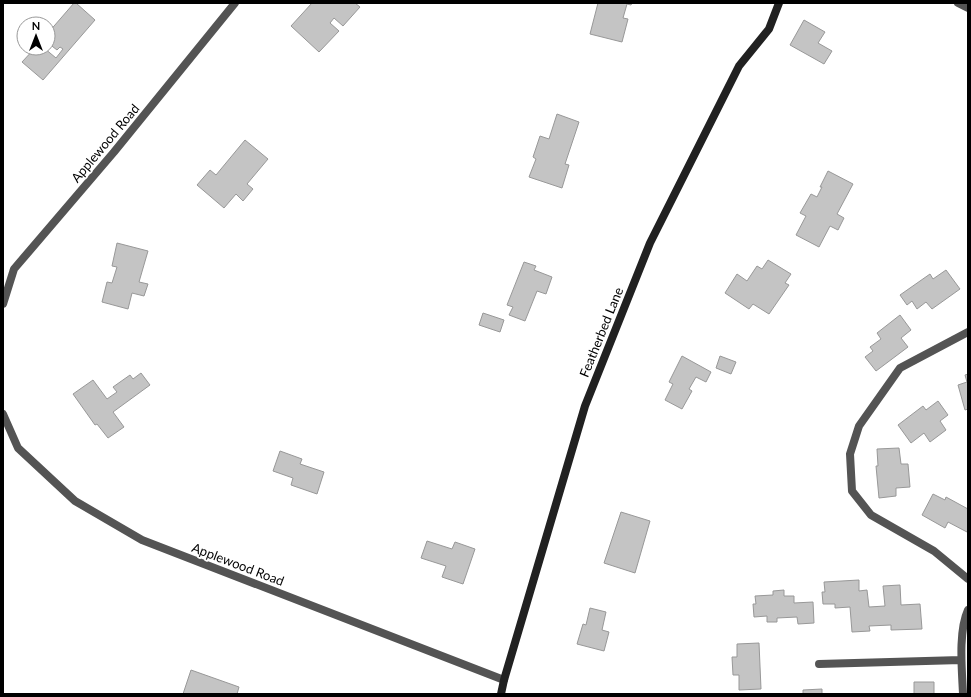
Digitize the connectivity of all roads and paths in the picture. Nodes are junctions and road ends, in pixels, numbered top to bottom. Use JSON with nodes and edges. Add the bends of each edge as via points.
{"nodes":[{"id":1,"x":235,"y":3,"type":"edge"},
{"id":2,"x":779,"y":3,"type":"edge"},
{"id":3,"x":958,"y":3,"type":"edge"},
{"id":4,"x":968,"y":8,"type":"edge"},
{"id":5,"x":3,"y":304,"type":"edge"},
{"id":6,"x":968,"y":332,"type":"edge"},
{"id":7,"x":3,"y":414,"type":"edge"},
{"id":8,"x":968,"y":579,"type":"edge"},
{"id":9,"x":968,"y":610,"type":"edge"},
{"id":10,"x":961,"y":660,"type":"junction"},
{"id":11,"x":819,"y":664,"type":"dead end"},
{"id":12,"x":504,"y":680,"type":"junction"},
{"id":13,"x":501,"y":694,"type":"edge"},
{"id":14,"x":963,"y":694,"type":"edge"}],
"edges":[{"from":1,"to":5,"type":"street","name":"Applewood Road","via":[[114,152],[14,269]]},
{"from":2,"to":12,"type":"street","name":"Featherbed Lane","via":[[769,29],[740,66],[650,243],[585,406]]},
{"from":3,"to":4,"type":"street"},
{"from":6,"to":8,"type":"street","via":[[900,368],[859,426],[850,454],[852,491],[871,515],[934,551]]},
{"from":7,"to":12,"type":"street","name":"Applewood Road","via":[[18,448],[75,501],[142,540]]},
{"from":9,"to":10,"type":"street","via":[[964,618]]},
{"from":10,"to":11,"type":"street"},
{"from":10,"to":14,"type":"street"},
{"from":12,"to":13,"type":"street","name":"Featherbed Lane"}]}
